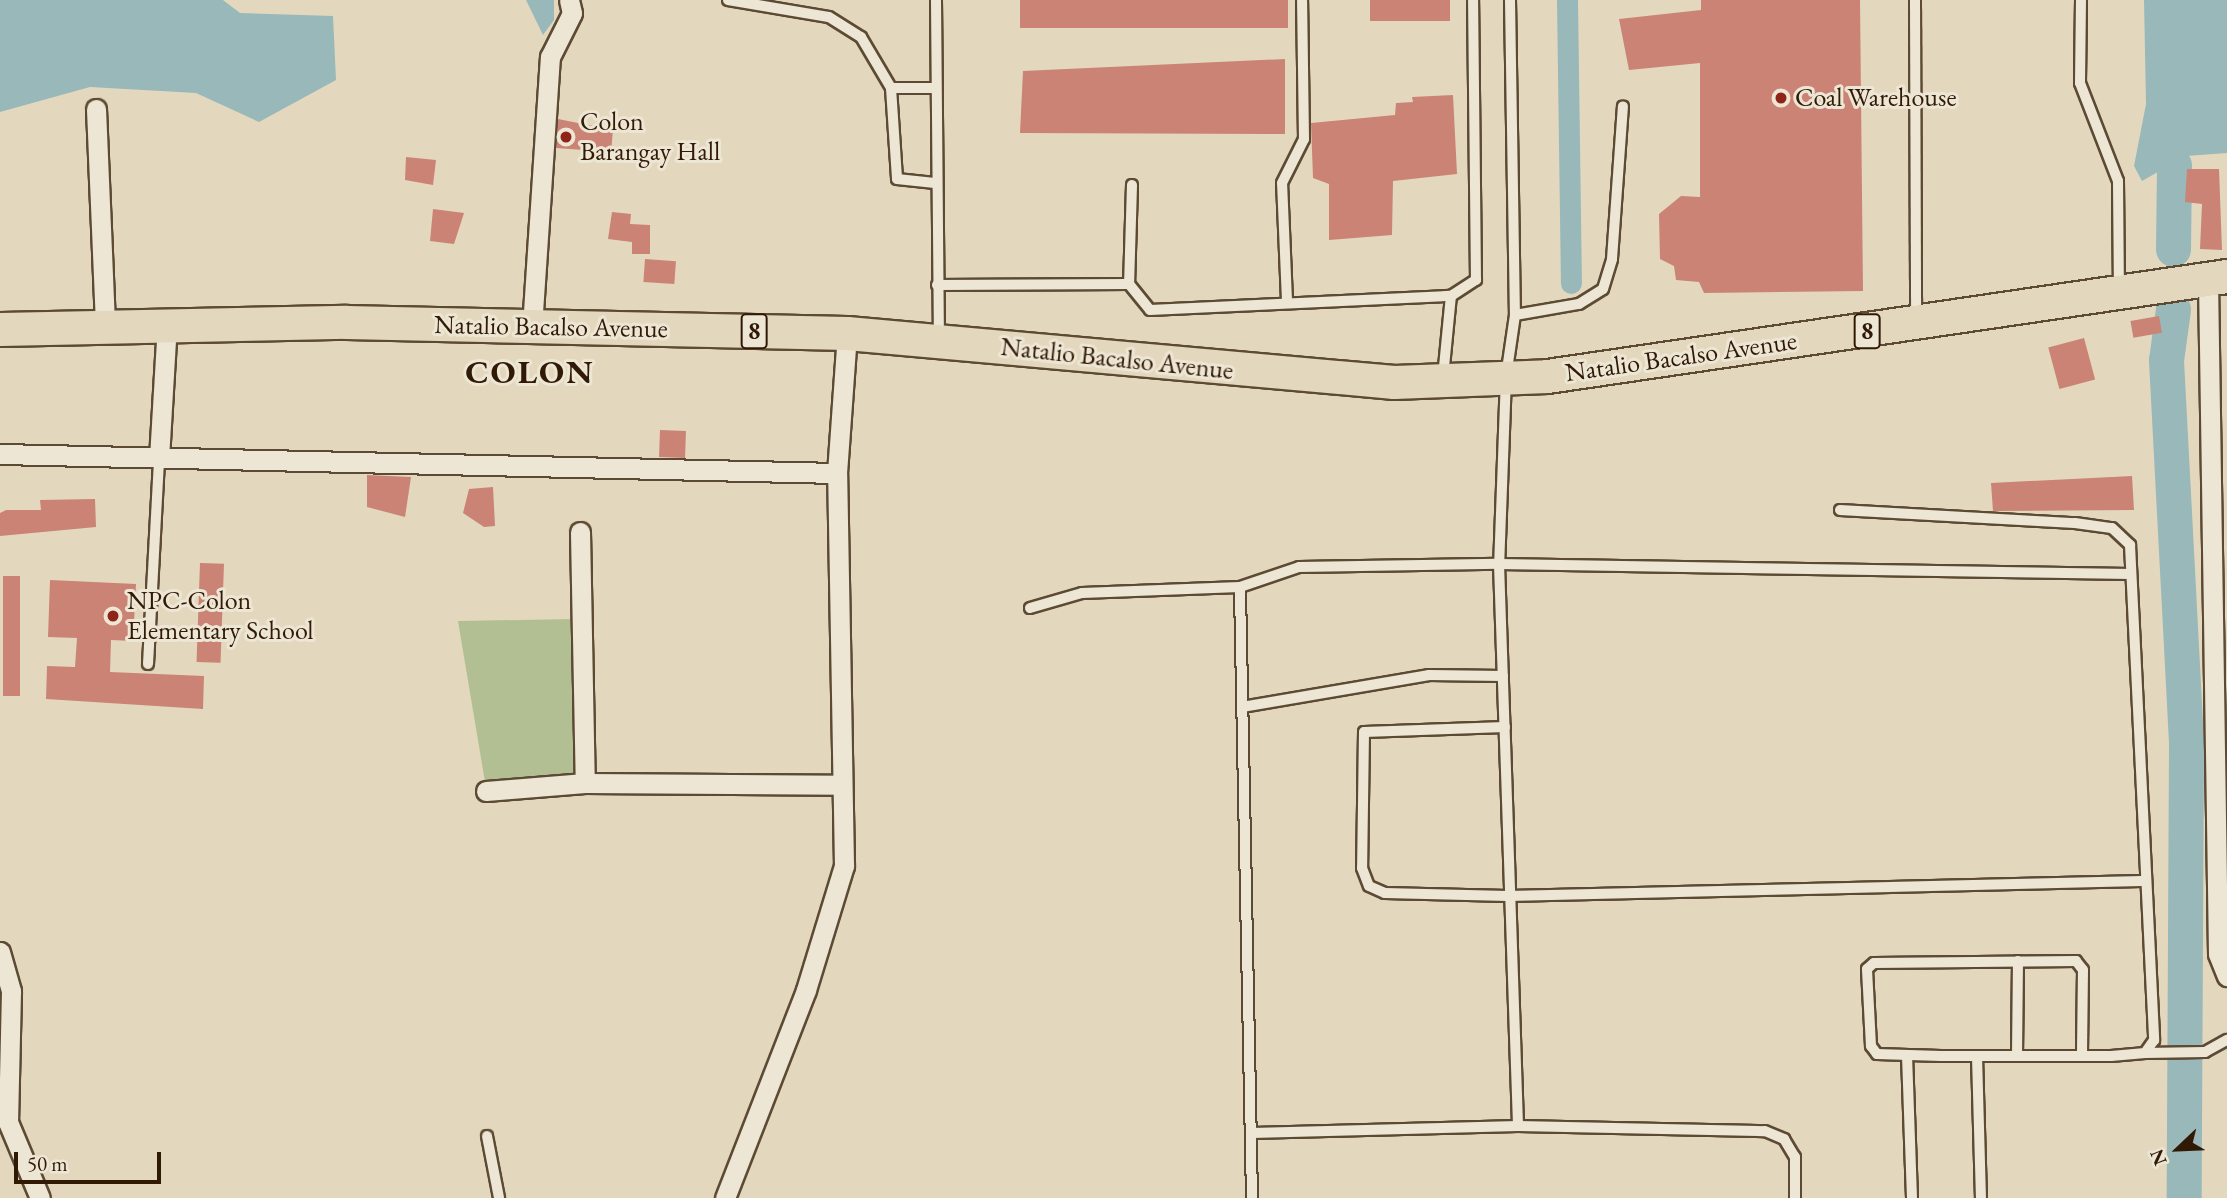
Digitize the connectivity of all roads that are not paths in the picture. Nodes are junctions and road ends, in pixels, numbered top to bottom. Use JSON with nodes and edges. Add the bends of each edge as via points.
{"nodes":[{"id":1,"x":569,"y":0,"type":"edge"},
{"id":2,"x":728,"y":0,"type":"edge"},
{"id":3,"x":936,"y":0,"type":"edge"},
{"id":4,"x":1302,"y":0,"type":"edge"},
{"id":5,"x":1473,"y":0,"type":"edge"},
{"id":6,"x":1510,"y":0,"type":"edge"},
{"id":7,"x":1914,"y":0,"type":"edge"},
{"id":8,"x":2081,"y":0,"type":"edge"},
{"id":9,"x":891,"y":88,"type":"junction"},
{"id":10,"x":934,"y":88,"type":"junction"},
{"id":11,"x":1623,"y":106,"type":"dead end"},
{"id":12,"x":96,"y":109,"type":"dead end"},
{"id":13,"x":935,"y":183,"type":"junction"},
{"id":14,"x":1132,"y":185,"type":"dead end"},
{"id":15,"x":2218,"y":278,"type":"edge"},
{"id":16,"x":1129,"y":284,"type":"junction"},
{"id":17,"x":937,"y":285,"type":"junction"},
{"id":18,"x":2119,"y":294,"type":"junction"},
{"id":19,"x":1451,"y":296,"type":"junction"},
{"id":20,"x":1287,"y":301,"type":"junction"},
{"id":21,"x":1515,"y":315,"type":"junction"},
{"id":22,"x":1916,"y":324,"type":"junction"},
{"id":23,"x":166,"y":325,"type":"junction"},
{"id":24,"x":104,"y":326,"type":"junction"},
{"id":25,"x":532,"y":327,"type":"junction"},
{"id":26,"x":0,"y":328,"type":"edge"},
{"id":27,"x":848,"y":333,"type":"junction"},
{"id":28,"x":939,"y":340,"type":"junction"},
{"id":29,"x":1506,"y":377,"type":"junction"},
{"id":30,"x":1443,"y":380,"type":"junction"},
{"id":31,"x":0,"y":454,"type":"edge"},
{"id":32,"x":159,"y":458,"type":"junction"},
{"id":33,"x":837,"y":473,"type":"junction"},
{"id":34,"x":1840,"y":510,"type":"dead end"},
{"id":35,"x":580,"y":532,"type":"dead end"},
{"id":36,"x":2221,"y":548,"type":"edge"},
{"id":37,"x":1499,"y":564,"type":"junction"},
{"id":38,"x":2131,"y":574,"type":"junction"},
{"id":39,"x":1240,"y":587,"type":"junction"},
{"id":40,"x":1030,"y":608,"type":"dead end"},
{"id":41,"x":148,"y":664,"type":"dead end"},
{"id":42,"x":1503,"y":676,"type":"junction"},
{"id":43,"x":1242,"y":707,"type":"junction"},
{"id":44,"x":1505,"y":727,"type":"junction"},
{"id":45,"x":585,"y":783,"type":"junction"},
{"id":46,"x":841,"y":785,"type":"junction"},
{"id":47,"x":486,"y":791,"type":"dead end"},
{"id":48,"x":2223,"y":852,"type":"edge"},
{"id":49,"x":2142,"y":881,"type":"junction"},
{"id":50,"x":1508,"y":896,"type":"junction"},
{"id":51,"x":0,"y":952,"type":"edge"},
{"id":52,"x":2018,"y":961,"type":"junction"},
{"id":53,"x":2227,"y":976,"type":"edge"},
{"id":54,"x":5,"y":993,"type":"edge"},
{"id":55,"x":2227,"y":1040,"type":"edge"},
{"id":56,"x":2145,"y":1053,"type":"junction"},
{"id":57,"x":1907,"y":1055,"type":"junction"},
{"id":58,"x":1977,"y":1056,"type":"junction"},
{"id":59,"x":2017,"y":1056,"type":"junction"},
{"id":60,"x":2082,"y":1056,"type":"junction"},
{"id":61,"x":1518,"y":1126,"type":"junction"},
{"id":62,"x":1252,"y":1133,"type":"junction"},
{"id":63,"x":487,"y":1136,"type":"dead end"},
{"id":64,"x":40,"y":1198,"type":"edge"},
{"id":65,"x":499,"y":1198,"type":"edge"},
{"id":66,"x":725,"y":1198,"type":"edge"},
{"id":67,"x":1252,"y":1198,"type":"edge"},
{"id":68,"x":1795,"y":1198,"type":"edge"},
{"id":69,"x":1912,"y":1198,"type":"edge"},
{"id":70,"x":1981,"y":1198,"type":"edge"}],
"edges":[{"from":1,"to":25,"type":"street","via":[[572,13],[550,57]]},
{"from":2,"to":9,"type":"lane","via":[[829,17],[862,37]]},
{"from":3,"to":10,"type":"lane"},
{"from":4,"to":20,"type":"lane","via":[[1304,139],[1282,183]]},
{"from":5,"to":19,"type":"lane","via":[[1476,280]]},
{"from":6,"to":21,"type":"lane"},
{"from":7,"to":22,"type":"lane"},
{"from":8,"to":18,"type":"lane","via":[[2080,83],[2118,181]]},
{"from":9,"to":10,"type":"lane"},
{"from":9,"to":13,"type":"lane","via":[[897,179]]},
{"from":10,"to":13,"type":"lane"},
{"from":11,"to":21,"type":"lane","via":[[1612,259],[1603,289],[1579,304]]},
{"from":12,"to":24,"type":"street"},
{"from":13,"to":17,"type":"lane"},
{"from":14,"to":16,"type":"lane"},
{"from":15,"to":18,"type":"highway","name":"Natalio Bacalso Avenue","number":"8"},
{"from":15,"to":36,"type":"street"},
{"from":16,"to":17,"type":"lane"},
{"from":16,"to":20,"type":"lane","via":[[1150,310]]},
{"from":17,"to":28,"type":"lane"},
{"from":18,"to":22,"type":"highway","name":"Natalio Bacalso Avenue","number":"8"},
{"from":19,"to":20,"type":"lane"},
{"from":19,"to":30,"type":"lane"},
{"from":21,"to":29,"type":"lane"},
{"from":22,"to":29,"type":"highway","name":"Natalio Bacalso Avenue","number":"8"},
{"from":23,"to":24,"type":"highway","name":"Natalio Bacalso Avenue","number":"8"},
{"from":23,"to":25,"type":"highway","name":"Natalio Bacalso Avenue","number":"8"},
{"from":23,"to":32,"type":"street"},
{"from":24,"to":26,"type":"highway","name":"Natalio Bacalso Avenue","number":"8"},
{"from":25,"to":27,"type":"highway","name":"Natalio Bacalso Avenue","number":"8"},
{"from":27,"to":28,"type":"highway","name":"Natalio Bacalso Avenue","number":"8"},
{"from":27,"to":33,"type":"street"},
{"from":28,"to":30,"type":"highway","name":"Natalio Bacalso Avenue","number":"8","via":[[1306,379]]},
{"from":29,"to":30,"type":"highway","name":"Natalio Bacalso Avenue","number":"8"},
{"from":29,"to":37,"type":"lane"},
{"from":31,"to":32,"type":"street"},
{"from":32,"to":33,"type":"street"},
{"from":32,"to":41,"type":"lane"},
{"from":33,"to":46,"type":"street"},
{"from":34,"to":38,"type":"lane","via":[[2112,528],[2130,545]]},
{"from":35,"to":45,"type":"street"},
{"from":36,"to":48,"type":"street"},
{"from":37,"to":38,"type":"lane"},
{"from":37,"to":39,"type":"lane","via":[[1299,566]]},
{"from":37,"to":42,"type":"lane"},
{"from":38,"to":49,"type":"lane"},
{"from":39,"to":40,"type":"lane","via":[[1083,593]]},
{"from":39,"to":43,"type":"lane"},
{"from":42,"to":43,"type":"lane","via":[[1429,676]]},
{"from":42,"to":44,"type":"lane"},
{"from":43,"to":62,"type":"lane"},
{"from":44,"to":50,"type":"lane"},
{"from":44,"to":50,"type":"lane","via":[[1364,732],[1362,868],[1369,886],[1385,893]]},
{"from":45,"to":46,"type":"street"},
{"from":45,"to":47,"type":"street"},
{"from":46,"to":66,"type":"street","via":[[844,866],[838,898]]},
{"from":48,"to":53,"type":"street","via":[[2218,954]]},
{"from":49,"to":50,"type":"lane"},
{"from":49,"to":56,"type":"lane","via":[[2154,1040]]},
{"from":50,"to":61,"type":"lane"},
{"from":51,"to":54,"type":"street"},
{"from":52,"to":57,"type":"lane","via":[[1874,963],[1867,969],[1871,1046],[1877,1054]]},
{"from":52,"to":59,"type":"lane"},
{"from":52,"to":60,"type":"lane","via":[[2076,961],[2082,970]]},
{"from":54,"to":64,"type":"street","via":[[8,1122]]},
{"from":55,"to":56,"type":"lane","via":[[2196,1052]]},
{"from":56,"to":60,"type":"lane"},
{"from":57,"to":58,"type":"lane"},
{"from":57,"to":69,"type":"lane"},
{"from":58,"to":59,"type":"lane"},
{"from":58,"to":70,"type":"lane"},
{"from":59,"to":60,"type":"lane"},
{"from":61,"to":62,"type":"lane"},
{"from":61,"to":68,"type":"lane","via":[[1765,1131],[1784,1139],[1794,1157]]},
{"from":62,"to":67,"type":"lane"},
{"from":63,"to":65,"type":"lane"}]}
